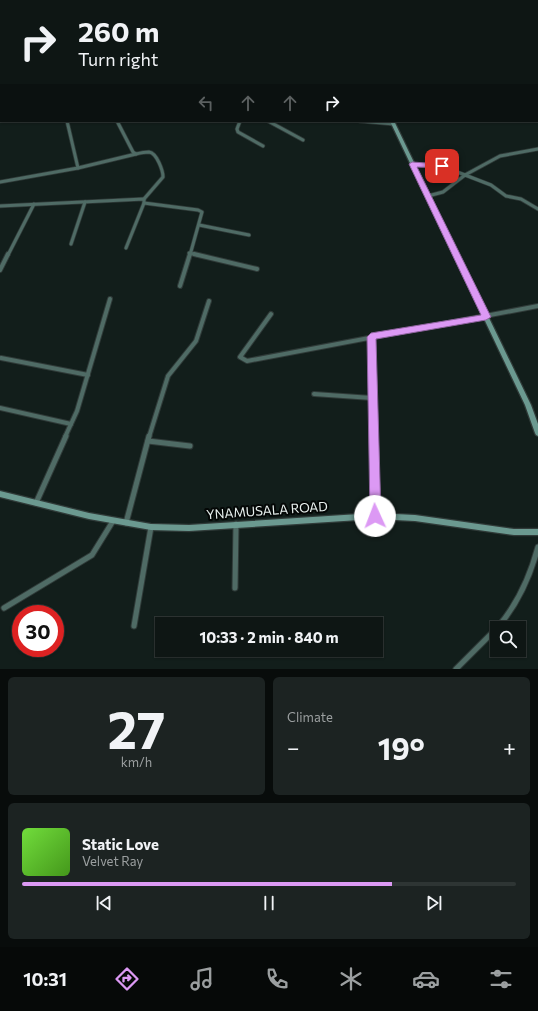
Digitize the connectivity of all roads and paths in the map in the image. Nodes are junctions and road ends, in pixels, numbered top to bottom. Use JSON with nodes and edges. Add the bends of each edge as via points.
{"nodes":[{"id":1,"x":67,"y":122,"type":"edge"},
{"id":2,"x":118,"y":122,"type":"edge"},
{"id":3,"x":240,"y":122,"type":"edge"},
{"id":4,"x":270,"y":122,"type":"edge"},
{"id":5,"x":393,"y":122,"type":"edge"},
{"id":6,"x":304,"y":140,"type":"dead end"},
{"id":7,"x":263,"y":146,"type":"dead end"},
{"id":8,"x":538,"y":149,"type":"edge"},
{"id":9,"x":136,"y":154,"type":"junction"},
{"id":10,"x":412,"y":164,"type":"junction"},
{"id":11,"x":78,"y":168,"type":"junction"},
{"id":12,"x":465,"y":175,"type":"junction"},
{"id":13,"x":0,"y":182,"type":"edge"},
{"id":14,"x":428,"y":196,"type":"junction"},
{"id":15,"x":144,"y":201,"type":"junction"},
{"id":16,"x":85,"y":202,"type":"junction"},
{"id":17,"x":34,"y":204,"type":"junction"},
{"id":18,"x":0,"y":206,"type":"edge"},
{"id":19,"x":538,"y":209,"type":"edge"},
{"id":20,"x":199,"y":225,"type":"junction"},
{"id":21,"x":249,"y":235,"type":"dead end"},
{"id":22,"x":71,"y":244,"type":"dead end"},
{"id":23,"x":126,"y":248,"type":"dead end"},
{"id":24,"x":189,"y":253,"type":"junction"},
{"id":25,"x":257,"y":269,"type":"dead end"},
{"id":26,"x":0,"y":270,"type":"edge"},
{"id":27,"x":180,"y":286,"type":"dead end"},
{"id":28,"x":110,"y":299,"type":"dead end"},
{"id":29,"x":209,"y":301,"type":"dead end"},
{"id":30,"x":538,"y":306,"type":"edge"},
{"id":31,"x":271,"y":314,"type":"dead end"},
{"id":32,"x":486,"y":317,"type":"junction"},
{"id":33,"x":371,"y":337,"type":"junction"},
{"id":34,"x":2,"y":358,"type":"dead end"},
{"id":35,"x":88,"y":375,"type":"junction"},
{"id":36,"x":314,"y":394,"type":"dead end"},
{"id":37,"x":372,"y":398,"type":"junction"},
{"id":38,"x":0,"y":408,"type":"edge"},
{"id":39,"x":532,"y":416,"type":"junction"},
{"id":40,"x":538,"y":418,"type":"edge"},
{"id":41,"x":71,"y":424,"type":"junction"},
{"id":42,"x":538,"y":432,"type":"edge"},
{"id":43,"x":148,"y":441,"type":"junction"},
{"id":44,"x":190,"y":446,"type":"dead end"},
{"id":45,"x":0,"y":494,"type":"edge"},
{"id":46,"x":36,"y":503,"type":"junction"},
{"id":47,"x":375,"y":516,"type":"junction"},
{"id":48,"x":113,"y":521,"type":"junction"},
{"id":49,"x":126,"y":523,"type":"junction"},
{"id":50,"x":236,"y":524,"type":"junction"},
{"id":51,"x":151,"y":527,"type":"junction"},
{"id":52,"x":538,"y":532,"type":"edge"},
{"id":53,"x":538,"y":547,"type":"edge"},
{"id":54,"x":235,"y":588,"type":"dead end"},
{"id":55,"x":4,"y":608,"type":"dead end"},
{"id":56,"x":503,"y":621,"type":"edge"},
{"id":57,"x":134,"y":626,"type":"dead end"},
{"id":58,"x":490,"y":635,"type":"edge"},
{"id":59,"x":456,"y":669,"type":"edge"}],
"edges":[{"from":1,"to":11,"type":"street"},
{"from":2,"to":9,"type":"street"},
{"from":3,"to":7,"type":"street","via":[[238,132]]},
{"from":4,"to":6,"type":"street"},
{"from":5,"to":10,"type":"main road"},
{"from":8,"to":12,"type":"street","via":[[500,156]]},
{"from":9,"to":11,"type":"street"},
{"from":9,"to":15,"type":"street","via":[[154,154],[163,173],[163,177]]},
{"from":10,"to":12,"type":"street","via":[[442,166]]},
{"from":10,"to":14,"type":"main road"},
{"from":11,"to":13,"type":"street"},
{"from":12,"to":14,"type":"street","via":[[443,192]]},
{"from":12,"to":19,"type":"street"},
{"from":14,"to":32,"type":"main road"},
{"from":15,"to":16,"type":"street"},
{"from":15,"to":20,"type":"street","via":[[198,210],[202,212]]},
{"from":15,"to":23,"type":"street"},
{"from":16,"to":17,"type":"street"},
{"from":16,"to":22,"type":"street"},
{"from":17,"to":18,"type":"street"},
{"from":17,"to":26,"type":"street"},
{"from":20,"to":21,"type":"street"},
{"from":20,"to":24,"type":"street"},
{"from":24,"to":25,"type":"street"},
{"from":24,"to":27,"type":"street"},
{"from":28,"to":35,"type":"street"},
{"from":29,"to":43,"type":"street","via":[[196,341],[168,376]]},
{"from":30,"to":32,"type":"street"},
{"from":31,"to":33,"type":"street","via":[[240,356],[243,360]]},
{"from":32,"to":33,"type":"street"},
{"from":32,"to":39,"type":"main road"},
{"from":33,"to":37,"type":"street"},
{"from":34,"to":35,"type":"street"},
{"from":35,"to":41,"type":"street"},
{"from":36,"to":37,"type":"street"},
{"from":37,"to":47,"type":"street"},
{"from":38,"to":41,"type":"street"},
{"from":39,"to":40,"type":"street"},
{"from":39,"to":42,"type":"main road"},
{"from":41,"to":46,"type":"street"},
{"from":43,"to":44,"type":"street"},
{"from":43,"to":49,"type":"street"},
{"from":45,"to":46,"type":"main road","name":"YNAMUSALA ROAD"},
{"from":46,"to":48,"type":"main road","name":"YNAMUSALA ROAD"},
{"from":47,"to":50,"type":"main road","name":"YNAMUSALA ROAD"},
{"from":47,"to":52,"type":"main road","name":"YNAMUSALA ROAD","via":[[415,518],[514,532]]},
{"from":48,"to":49,"type":"main road","name":"YNAMUSALA ROAD"},
{"from":48,"to":55,"type":"street","via":[[92,555]]},
{"from":49,"to":51,"type":"main road","name":"YNAMUSALA ROAD"},
{"from":50,"to":51,"type":"main road","name":"YNAMUSALA ROAD","via":[[188,528]]},
{"from":50,"to":54,"type":"street"},
{"from":51,"to":57,"type":"street"},
{"from":53,"to":56,"type":"street","via":[[535,561],[523,587]]},
{"from":58,"to":59,"type":"street"}]}
